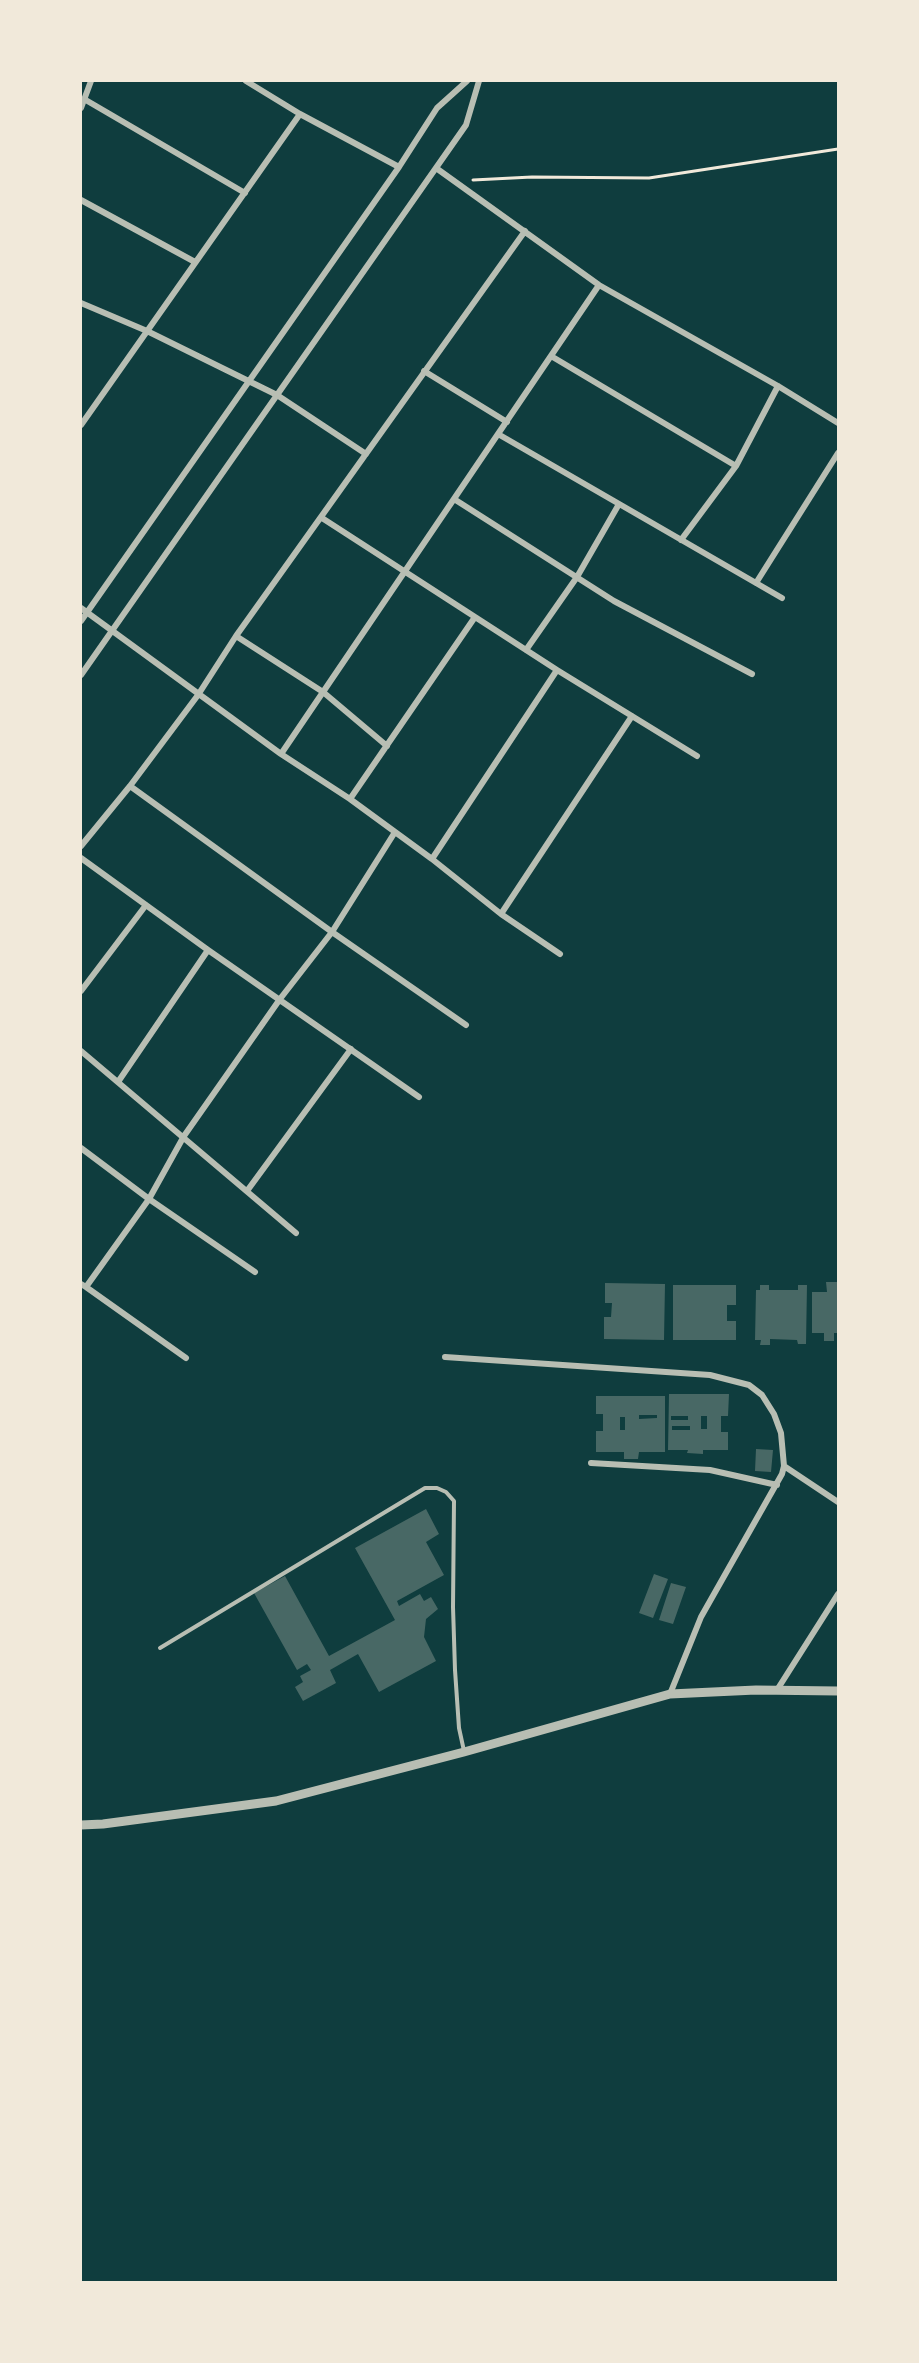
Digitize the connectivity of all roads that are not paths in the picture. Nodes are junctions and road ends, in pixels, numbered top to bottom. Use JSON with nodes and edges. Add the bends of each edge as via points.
{"nodes":[{"id":1,"x":91,"y":81,"type":"edge"},
{"id":2,"x":246,"y":81,"type":"edge"},
{"id":3,"x":467,"y":81,"type":"edge"},
{"id":4,"x":479,"y":81,"type":"edge"},
{"id":5,"x":84,"y":99,"type":"junction"},
{"id":6,"x":81,"y":108,"type":"edge"},
{"id":7,"x":300,"y":114,"type":"junction"},
{"id":8,"x":399,"y":166,"type":"junction"},
{"id":9,"x":436,"y":168,"type":"junction"},
{"id":10,"x":244,"y":193,"type":"junction"},
{"id":11,"x":81,"y":200,"type":"edge"},
{"id":12,"x":525,"y":231,"type":"junction"},
{"id":13,"x":195,"y":262,"type":"junction"},
{"id":14,"x":599,"y":285,"type":"junction"},
{"id":15,"x":81,"y":303,"type":"edge"},
{"id":16,"x":147,"y":331,"type":"junction"},
{"id":17,"x":551,"y":356,"type":"junction"},
{"id":18,"x":424,"y":372,"type":"junction"},
{"id":19,"x":248,"y":381,"type":"junction"},
{"id":20,"x":778,"y":386,"type":"junction"},
{"id":21,"x":277,"y":395,"type":"junction"},
{"id":22,"x":84,"y":416,"type":"edge"},
{"id":23,"x":507,"y":422,"type":"junction"},
{"id":24,"x":838,"y":423,"type":"edge"},
{"id":25,"x":81,"y":425,"type":"edge"},
{"id":26,"x":498,"y":434,"type":"junction"},
{"id":27,"x":838,"y":453,"type":"edge"},
{"id":28,"x":366,"y":454,"type":"junction"},
{"id":29,"x":736,"y":466,"type":"junction"},
{"id":30,"x":454,"y":499,"type":"junction"},
{"id":31,"x":619,"y":504,"type":"junction"},
{"id":32,"x":322,"y":518,"type":"junction"},
{"id":33,"x":681,"y":540,"type":"junction"},
{"id":34,"x":405,"y":572,"type":"junction"},
{"id":35,"x":577,"y":578,"type":"junction"},
{"id":36,"x":756,"y":583,"type":"junction"},
{"id":37,"x":782,"y":598,"type":"dead end"},
{"id":38,"x":84,"y":610,"type":"edge"},
{"id":39,"x":475,"y":617,"type":"junction"},
{"id":40,"x":81,"y":621,"type":"edge"},
{"id":41,"x":114,"y":630,"type":"junction"},
{"id":42,"x":236,"y":636,"type":"junction"},
{"id":43,"x":526,"y":650,"type":"junction"},
{"id":44,"x":557,"y":670,"type":"junction"},
{"id":45,"x":752,"y":674,"type":"dead end"},
{"id":46,"x":81,"y":675,"type":"edge"},
{"id":47,"x":323,"y":692,"type":"junction"},
{"id":48,"x":198,"y":695,"type":"junction"},
{"id":49,"x":632,"y":716,"type":"junction"},
{"id":50,"x":387,"y":746,"type":"junction"},
{"id":51,"x":280,"y":754,"type":"junction"},
{"id":52,"x":697,"y":756,"type":"dead end"},
{"id":53,"x":130,"y":786,"type":"junction"},
{"id":54,"x":350,"y":799,"type":"junction"},
{"id":55,"x":395,"y":832,"type":"junction"},
{"id":56,"x":81,"y":846,"type":"edge"},
{"id":57,"x":81,"y":858,"type":"edge"},
{"id":58,"x":432,"y":859,"type":"junction"},
{"id":59,"x":146,"y":905,"type":"junction"},
{"id":60,"x":501,"y":914,"type":"junction"},
{"id":61,"x":332,"y":932,"type":"junction"},
{"id":62,"x":208,"y":950,"type":"junction"},
{"id":63,"x":560,"y":954,"type":"dead end"},
{"id":64,"x":81,"y":991,"type":"edge"},
{"id":65,"x":280,"y":999,"type":"junction"},
{"id":66,"x":466,"y":1025,"type":"dead end"},
{"id":67,"x":351,"y":1049,"type":"junction"},
{"id":68,"x":81,"y":1051,"type":"edge"},
{"id":69,"x":118,"y":1082,"type":"junction"},
{"id":70,"x":419,"y":1097,"type":"dead end"},
{"id":71,"x":184,"y":1137,"type":"junction"},
{"id":72,"x":81,"y":1148,"type":"edge"},
{"id":73,"x":248,"y":1191,"type":"junction"},
{"id":74,"x":149,"y":1199,"type":"junction"},
{"id":75,"x":296,"y":1233,"type":"dead end"},
{"id":76,"x":255,"y":1272,"type":"dead end"},
{"id":77,"x":84,"y":1286,"type":"edge"},
{"id":78,"x":445,"y":1357,"type":"dead end"},
{"id":79,"x":186,"y":1358,"type":"dead end"},
{"id":80,"x":591,"y":1463,"type":"dead end"},
{"id":81,"x":784,"y":1466,"type":"junction"},
{"id":82,"x":777,"y":1485,"type":"junction"},
{"id":83,"x":838,"y":1502,"type":"edge"},
{"id":84,"x":838,"y":1594,"type":"edge"},
{"id":85,"x":160,"y":1647,"type":"dead end"},
{"id":86,"x":777,"y":1690,"type":"junction"},
{"id":87,"x":838,"y":1691,"type":"edge"},
{"id":88,"x":670,"y":1694,"type":"junction"},
{"id":89,"x":464,"y":1752,"type":"junction"},
{"id":90,"x":81,"y":1825,"type":"edge"}],
"edges":[{"from":1,"to":5,"type":"street"},
{"from":2,"to":7,"type":"street"},
{"from":3,"to":8,"type":"street","via":[[437,108]]},
{"from":4,"to":9,"type":"street","via":[[466,125]]},
{"from":5,"to":6,"type":"street"},
{"from":5,"to":10,"type":"street"},
{"from":7,"to":8,"type":"street"},
{"from":7,"to":10,"type":"street"},
{"from":8,"to":19,"type":"street"},
{"from":9,"to":12,"type":"street"},
{"from":9,"to":21,"type":"street"},
{"from":10,"to":13,"type":"street"},
{"from":11,"to":13,"type":"street"},
{"from":12,"to":14,"type":"street"},
{"from":12,"to":18,"type":"street"},
{"from":13,"to":16,"type":"street"},
{"from":14,"to":17,"type":"street"},
{"from":14,"to":20,"type":"street"},
{"from":15,"to":16,"type":"street"},
{"from":16,"to":19,"type":"street"},
{"from":16,"to":22,"type":"street"},
{"from":17,"to":23,"type":"street"},
{"from":17,"to":29,"type":"street"},
{"from":18,"to":23,"type":"street"},
{"from":18,"to":28,"type":"street"},
{"from":19,"to":21,"type":"street"},
{"from":19,"to":38,"type":"street"},
{"from":20,"to":24,"type":"street"},
{"from":20,"to":29,"type":"street"},
{"from":21,"to":28,"type":"street"},
{"from":21,"to":41,"type":"street"},
{"from":22,"to":25,"type":"street"},
{"from":23,"to":26,"type":"street"},
{"from":26,"to":30,"type":"street"},
{"from":26,"to":31,"type":"street"},
{"from":27,"to":36,"type":"street"},
{"from":28,"to":32,"type":"street"},
{"from":29,"to":33,"type":"street"},
{"from":30,"to":34,"type":"street"},
{"from":30,"to":35,"type":"street"},
{"from":31,"to":33,"type":"street"},
{"from":31,"to":35,"type":"street"},
{"from":32,"to":34,"type":"street"},
{"from":32,"to":42,"type":"street"},
{"from":33,"to":36,"type":"street"},
{"from":34,"to":39,"type":"street"},
{"from":34,"to":47,"type":"street"},
{"from":35,"to":43,"type":"street"},
{"from":35,"to":45,"type":"street"},
{"from":36,"to":37,"type":"street"},
{"from":38,"to":40,"type":"street"},
{"from":38,"to":41,"type":"street"},
{"from":39,"to":43,"type":"street"},
{"from":39,"to":50,"type":"street"},
{"from":41,"to":46,"type":"street"},
{"from":41,"to":48,"type":"street"},
{"from":42,"to":47,"type":"street"},
{"from":42,"to":48,"type":"street"},
{"from":43,"to":44,"type":"street"},
{"from":44,"to":49,"type":"street"},
{"from":44,"to":58,"type":"street"},
{"from":47,"to":50,"type":"street"},
{"from":47,"to":51,"type":"street"},
{"from":48,"to":51,"type":"street"},
{"from":48,"to":53,"type":"street"},
{"from":49,"to":52,"type":"street"},
{"from":49,"to":60,"type":"street"},
{"from":50,"to":54,"type":"street"},
{"from":51,"to":54,"type":"street"},
{"from":53,"to":56,"type":"street"},
{"from":53,"to":61,"type":"street"},
{"from":54,"to":55,"type":"street"},
{"from":55,"to":58,"type":"street"},
{"from":55,"to":61,"type":"street"},
{"from":57,"to":59,"type":"street"},
{"from":58,"to":60,"type":"street"},
{"from":59,"to":62,"type":"street"},
{"from":59,"to":64,"type":"street"},
{"from":60,"to":63,"type":"street"},
{"from":61,"to":65,"type":"street"},
{"from":61,"to":66,"type":"street"},
{"from":62,"to":65,"type":"street"},
{"from":62,"to":69,"type":"street"},
{"from":65,"to":67,"type":"street"},
{"from":65,"to":71,"type":"street"},
{"from":67,"to":70,"type":"street"},
{"from":67,"to":73,"type":"street"},
{"from":68,"to":69,"type":"street"},
{"from":69,"to":71,"type":"street"},
{"from":71,"to":73,"type":"street"},
{"from":71,"to":74,"type":"street"},
{"from":72,"to":74,"type":"street"},
{"from":73,"to":75,"type":"street"},
{"from":74,"to":76,"type":"street"},
{"from":74,"to":77,"type":"street"},
{"from":77,"to":79,"type":"street"},
{"from":78,"to":81,"type":"street","via":[[710,1375],[749,1386],[762,1395],[774,1414],[781,1433]]},
{"from":80,"to":82,"type":"street","via":[[710,1470]]},
{"from":81,"to":82,"type":"street"},
{"from":81,"to":83,"type":"street"},
{"from":82,"to":88,"type":"street","via":[[701,1617]]},
{"from":84,"to":86,"type":"street"},
{"from":85,"to":89,"type":"lane","via":[[425,1488],[437,1488],[454,1501],[455,1670]]},
{"from":86,"to":87,"type":"street"},
{"from":86,"to":88,"type":"street"},
{"from":88,"to":89,"type":"street"},
{"from":89,"to":90,"type":"street","via":[[276,1801]]}]}
